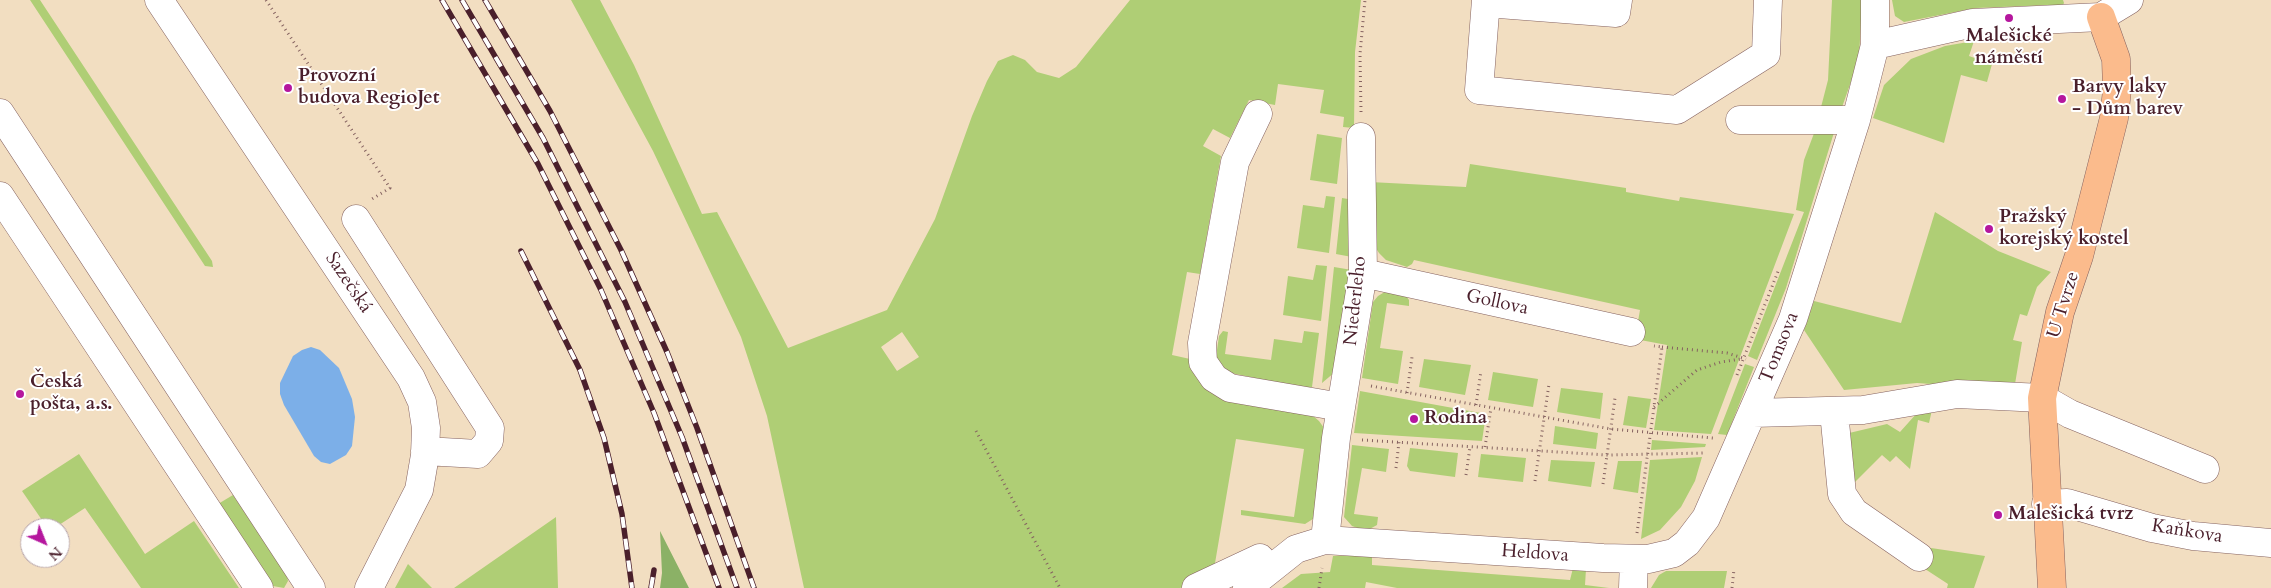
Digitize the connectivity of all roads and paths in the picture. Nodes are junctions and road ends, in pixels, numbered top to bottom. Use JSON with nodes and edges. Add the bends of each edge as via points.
{"nodes":[{"id":1,"x":159,"y":0,"type":"edge"},
{"id":2,"x":266,"y":0,"type":"edge"},
{"id":3,"x":1365,"y":0,"type":"edge"},
{"id":4,"x":1618,"y":0,"type":"edge"},
{"id":5,"x":1768,"y":0,"type":"edge"},
{"id":6,"x":1875,"y":0,"type":"edge"},
{"id":7,"x":2129,"y":0,"type":"edge"},
{"id":8,"x":1486,"y":2,"type":"edge"},
{"id":9,"x":2097,"y":8,"type":"edge"},
{"id":10,"x":1875,"y":45,"type":"junction"},
{"id":11,"x":0,"y":113,"type":"edge"},
{"id":12,"x":1258,"y":114,"type":"dead end"},
{"id":13,"x":1740,"y":120,"type":"dead end"},
{"id":14,"x":1856,"y":120,"type":"junction"},
{"id":15,"x":1361,"y":136,"type":"joint"},
{"id":16,"x":0,"y":196,"type":"edge"},
{"id":17,"x":356,"y":219,"type":"joint"},
{"id":18,"x":1781,"y":263,"type":"dead end"},
{"id":19,"x":1363,"y":273,"type":"junction"},
{"id":20,"x":1631,"y":332,"type":"joint"},
{"id":21,"x":1662,"y":347,"type":"junction"},
{"id":22,"x":1412,"y":357,"type":"dead end"},
{"id":23,"x":1744,"y":358,"type":"junction"},
{"id":24,"x":1481,"y":371,"type":"dead end"},
{"id":25,"x":1737,"y":376,"type":"dead end"},
{"id":26,"x":1549,"y":384,"type":"dead end"},
{"id":27,"x":1407,"y":393,"type":"junction"},
{"id":28,"x":1344,"y":394,"type":"junction"},
{"id":29,"x":1615,"y":398,"type":"dead end"},
{"id":30,"x":2042,"y":398,"type":"junction"},
{"id":31,"x":1476,"y":405,"type":"junction"},
{"id":32,"x":1653,"y":407,"type":"junction"},
{"id":33,"x":1491,"y":408,"type":"junction"},
{"id":34,"x":1834,"y":412,"type":"junction"},
{"id":35,"x":1753,"y":413,"type":"junction"},
{"id":36,"x":1544,"y":417,"type":"junction"},
{"id":37,"x":1611,"y":429,"type":"junction"},
{"id":38,"x":1716,"y":429,"type":"dead end"},
{"id":39,"x":976,"y":431,"type":"dead end"},
{"id":40,"x":1649,"y":434,"type":"junction"},
{"id":41,"x":1336,"y":438,"type":"junction"},
{"id":42,"x":1712,"y":438,"type":"junction"},
{"id":43,"x":1741,"y":440,"type":"junction"},
{"id":44,"x":1399,"y":442,"type":"junction"},
{"id":45,"x":1470,"y":447,"type":"junction"},
{"id":46,"x":1484,"y":447,"type":"junction"},
{"id":47,"x":425,"y":451,"type":"junction"},
{"id":48,"x":1540,"y":451,"type":"junction"},
{"id":49,"x":1708,"y":453,"type":"junction"},
{"id":50,"x":1646,"y":455,"type":"junction"},
{"id":51,"x":1607,"y":456,"type":"junction"},
{"id":52,"x":1705,"y":460,"type":"dead end"},
{"id":53,"x":1396,"y":468,"type":"dead end"},
{"id":54,"x":2205,"y":469,"type":"dead end"},
{"id":55,"x":1466,"y":475,"type":"dead end"},
{"id":56,"x":1535,"y":481,"type":"dead end"},
{"id":57,"x":1603,"y":484,"type":"dead end"},
{"id":58,"x":2046,"y":504,"type":"junction"},
{"id":59,"x":1326,"y":540,"type":"junction"},
{"id":60,"x":2271,"y":543,"type":"edge"},
{"id":61,"x":1634,"y":558,"type":"junction"},
{"id":62,"x":1919,"y":558,"type":"dead end"},
{"id":63,"x":1734,"y":568,"type":"dead end"},
{"id":64,"x":1256,"y":580,"type":"edge"},
{"id":65,"x":259,"y":588,"type":"edge"},
{"id":66,"x":311,"y":588,"type":"edge"},
{"id":67,"x":369,"y":588,"type":"edge"},
{"id":68,"x":1060,"y":588,"type":"edge"},
{"id":69,"x":1196,"y":588,"type":"edge"},
{"id":70,"x":1633,"y":588,"type":"edge"},
{"id":71,"x":1732,"y":588,"type":"edge"},
{"id":72,"x":2052,"y":588,"type":"edge"}],
"edges":[{"from":1,"to":47,"type":"street","name":"Sazečská","via":[[411,378],[422,402]]},
{"from":2,"to":17,"type":"path","via":[[390,188],[352,213]]},
{"from":3,"to":15,"type":"path","via":[[1360,54]]},
{"from":4,"to":8,"type":"street","via":[[1616,13]]},
{"from":5,"to":8,"type":"street","via":[[1766,54],[1676,110],[1478,90]]},
{"from":6,"to":10,"type":"street"},
{"from":7,"to":9,"type":"street"},
{"from":9,"to":10,"type":"street","via":[[1973,23]]},
{"from":9,"to":30,"type":"main road","name":"U Tvrze","via":[[2116,59],[2114,118],[2079,256],[2060,312]]},
{"from":10,"to":14,"type":"street","name":"Tomsova"},
{"from":11,"to":66,"type":"street"},
{"from":12,"to":28,"type":"street","via":[[1235,162],[1202,343],[1203,362],[1214,378],[1230,388]]},
{"from":13,"to":14,"type":"street"},
{"from":14,"to":35,"type":"street","name":"Tomsova","via":[[1793,319]]},
{"from":15,"to":19,"type":"street","name":"Niederleho"},
{"from":16,"to":65,"type":"street"},
{"from":17,"to":47,"type":"street","via":[[490,428],[489,441],[478,454]]},
{"from":18,"to":23,"type":"path"},
{"from":19,"to":20,"type":"street","name":"Gollova"},
{"from":19,"to":28,"type":"street","name":"Niederleho"},
{"from":20,"to":21,"type":"path","via":[[1629,341]]},
{"from":21,"to":23,"type":"path"},
{"from":21,"to":32,"type":"path"},
{"from":22,"to":27,"type":"path"},
{"from":23,"to":25,"type":"path"},
{"from":23,"to":32,"type":"path","via":[[1697,370]]},
{"from":24,"to":31,"type":"path"},
{"from":26,"to":36,"type":"path"},
{"from":27,"to":28,"type":"path"},
{"from":27,"to":31,"type":"path"},
{"from":28,"to":41,"type":"street","name":"Niederleho"},
{"from":29,"to":37,"type":"path"},
{"from":30,"to":34,"type":"street","name":"Tomsova","via":[[1957,394]]},
{"from":30,"to":54,"type":"street","via":[[2070,414]]},
{"from":30,"to":58,"type":"main road","name":"U Tvrze"},
{"from":31,"to":33,"type":"path"},
{"from":32,"to":40,"type":"path"},
{"from":33,"to":36,"type":"path"},
{"from":33,"to":46,"type":"path"},
{"from":34,"to":35,"type":"street","name":"Tomsova"},
{"from":34,"to":62,"type":"street","via":[[1842,494],[1854,512]]},
{"from":35,"to":43,"type":"street","name":"Heldova"},
{"from":36,"to":37,"type":"path"},
{"from":36,"to":48,"type":"path"},
{"from":37,"to":40,"type":"path"},
{"from":37,"to":51,"type":"path"},
{"from":38,"to":42,"type":"path"},
{"from":39,"to":68,"type":"path"},
{"from":40,"to":42,"type":"path"},
{"from":40,"to":50,"type":"path"},
{"from":41,"to":44,"type":"path"},
{"from":41,"to":59,"type":"street","name":"Niederleho"},
{"from":42,"to":43,"type":"path"},
{"from":42,"to":49,"type":"path"},
{"from":43,"to":61,"type":"street","name":"Heldova","via":[[1706,518],[1687,543],[1662,557]]},
{"from":44,"to":45,"type":"path"},
{"from":44,"to":53,"type":"path"},
{"from":45,"to":46,"type":"path"},
{"from":45,"to":55,"type":"path"},
{"from":46,"to":48,"type":"path"},
{"from":47,"to":67,"type":"street","name":"Sazečská","via":[[419,490]]},
{"from":48,"to":51,"type":"path"},
{"from":48,"to":56,"type":"path"},
{"from":49,"to":50,"type":"path"},
{"from":49,"to":52,"type":"path"},
{"from":50,"to":51,"type":"path"},
{"from":50,"to":61,"type":"path"},
{"from":51,"to":57,"type":"path"},
{"from":58,"to":60,"type":"street","name":"Kaňkova","via":[[2067,503],[2152,528],[2193,536]]},
{"from":58,"to":72,"type":"main road","name":"U Tvrze"},
{"from":59,"to":61,"type":"street","name":"Heldova"},
{"from":59,"to":64,"type":"street","name":"Heldova","via":[[1296,549]]},
{"from":61,"to":70,"type":"street"},
{"from":63,"to":71,"type":"path"},
{"from":64,"to":69,"type":"street","via":[[1260,558]]}]}
